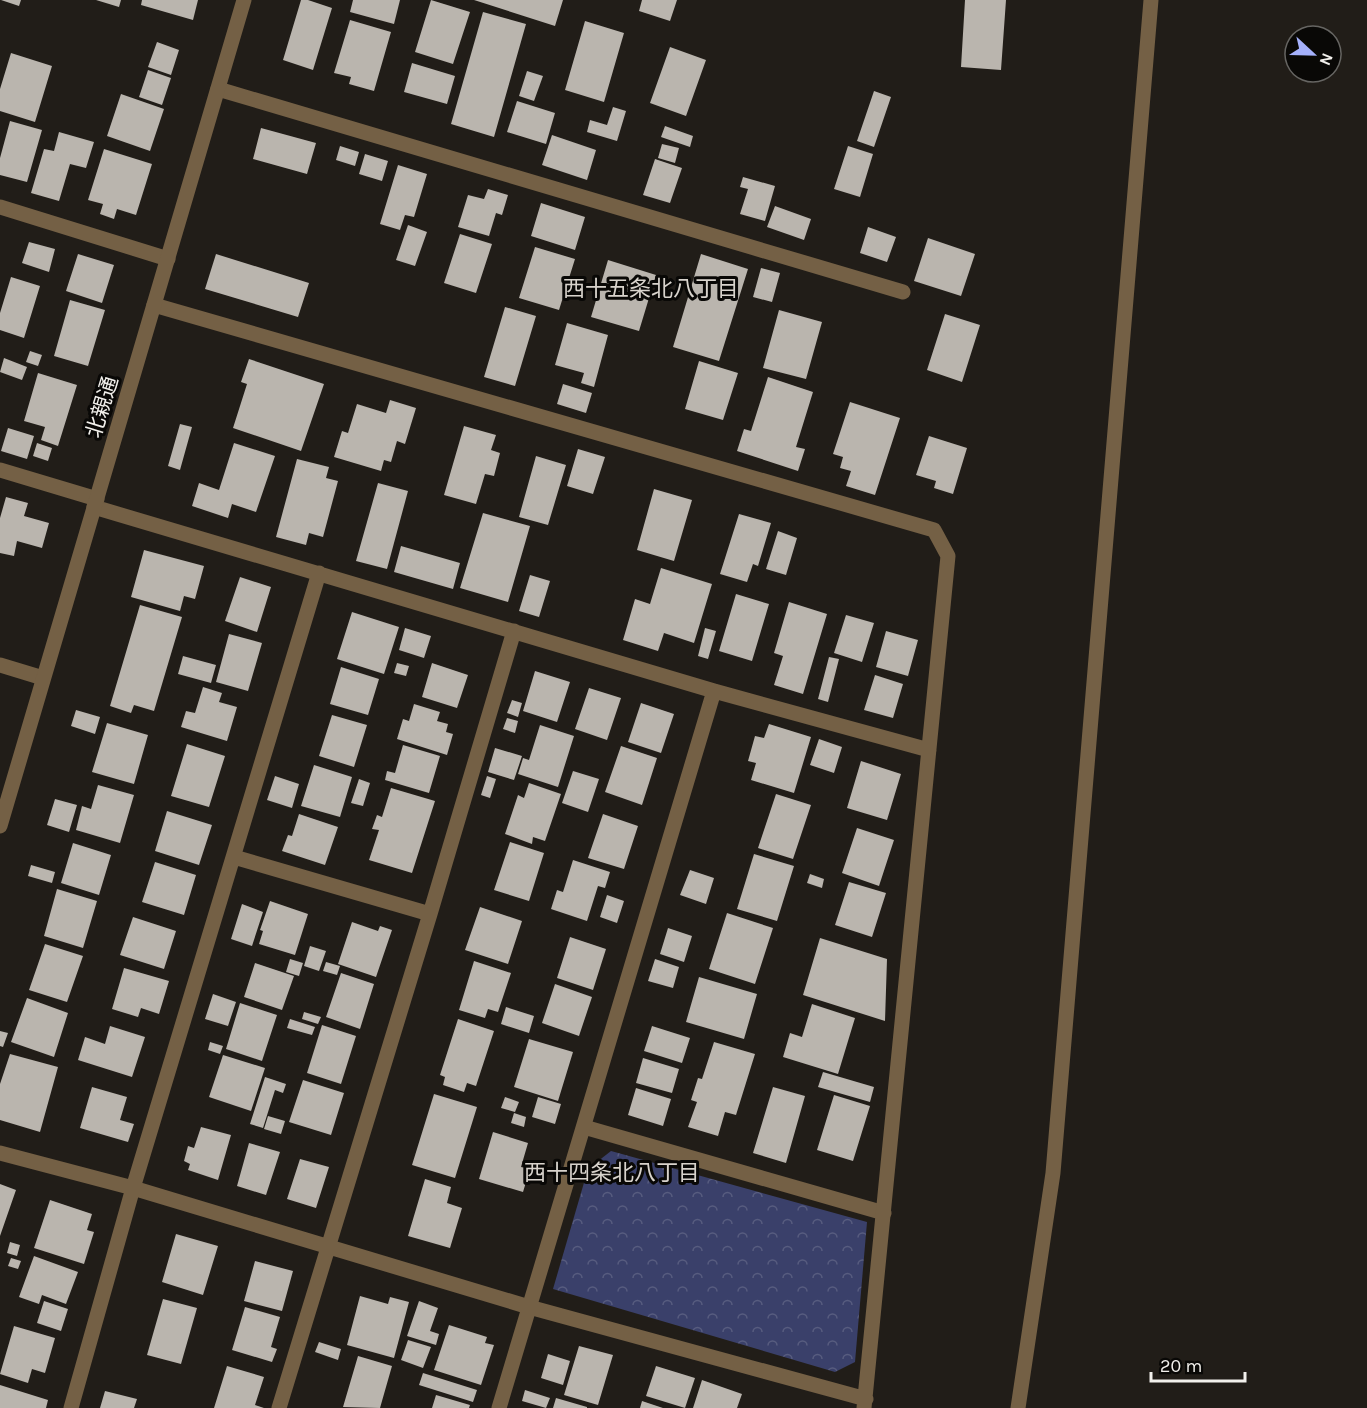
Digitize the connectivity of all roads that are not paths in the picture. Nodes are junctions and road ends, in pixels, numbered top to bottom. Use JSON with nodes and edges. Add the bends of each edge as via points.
{"nodes":[{"id":1,"x":244,"y":0,"type":"edge"},
{"id":2,"x":1151,"y":0,"type":"edge"},
{"id":3,"x":218,"y":89,"type":"junction"},
{"id":4,"x":0,"y":207,"type":"edge"},
{"id":5,"x":168,"y":259,"type":"junction"},
{"id":6,"x":903,"y":292,"type":"dead end"},
{"id":7,"x":154,"y":305,"type":"junction"},
{"id":8,"x":0,"y":470,"type":"edge"},
{"id":9,"x":96,"y":503,"type":"junction"},
{"id":10,"x":319,"y":573,"type":"junction"},
{"id":11,"x":514,"y":631,"type":"junction"},
{"id":12,"x":0,"y":665,"type":"edge"},
{"id":13,"x":43,"y":678,"type":"junction"},
{"id":14,"x":714,"y":691,"type":"junction"},
{"id":15,"x":930,"y":750,"type":"junction"},
{"id":16,"x":0,"y":826,"type":"edge"},
{"id":17,"x":234,"y":857,"type":"junction"},
{"id":18,"x":430,"y":914,"type":"junction"},
{"id":19,"x":584,"y":1127,"type":"junction"},
{"id":20,"x":0,"y":1153,"type":"edge"},
{"id":21,"x":133,"y":1188,"type":"junction"},
{"id":22,"x":884,"y":1213,"type":"junction"},
{"id":23,"x":328,"y":1246,"type":"junction"},
{"id":24,"x":529,"y":1307,"type":"junction"},
{"id":25,"x":865,"y":1404,"type":"edge"},
{"id":26,"x":70,"y":1408,"type":"edge"},
{"id":27,"x":279,"y":1408,"type":"edge"},
{"id":28,"x":499,"y":1408,"type":"edge"},
{"id":29,"x":1018,"y":1408,"type":"edge"}],
"edges":[{"from":1,"to":3,"type":"street","name":"北親通"},
{"from":2,"to":29,"type":"street","via":[[1053,1173]]},
{"from":3,"to":5,"type":"street","name":"北親通"},
{"from":3,"to":6,"type":"street"},
{"from":4,"to":5,"type":"street"},
{"from":5,"to":7,"type":"street","name":"北親通"},
{"from":7,"to":9,"type":"street","name":"北親通"},
{"from":7,"to":15,"type":"street","via":[[934,530],[948,556]]},
{"from":8,"to":9,"type":"street"},
{"from":9,"to":10,"type":"street"},
{"from":9,"to":13,"type":"street","name":"北親通"},
{"from":10,"to":11,"type":"street"},
{"from":10,"to":17,"type":"street"},
{"from":11,"to":14,"type":"street"},
{"from":11,"to":18,"type":"street"},
{"from":12,"to":13,"type":"street"},
{"from":13,"to":16,"type":"street","name":"北親通"},
{"from":14,"to":15,"type":"street"},
{"from":14,"to":19,"type":"street"},
{"from":15,"to":22,"type":"street"},
{"from":17,"to":18,"type":"street"},
{"from":17,"to":21,"type":"street"},
{"from":18,"to":23,"type":"street"},
{"from":19,"to":22,"type":"street"},
{"from":19,"to":24,"type":"street"},
{"from":20,"to":21,"type":"street"},
{"from":21,"to":23,"type":"street"},
{"from":21,"to":26,"type":"street"},
{"from":22,"to":25,"type":"street"},
{"from":23,"to":24,"type":"street"},
{"from":23,"to":27,"type":"street"},
{"from":24,"to":25,"type":"street"},
{"from":24,"to":28,"type":"street"}]}
